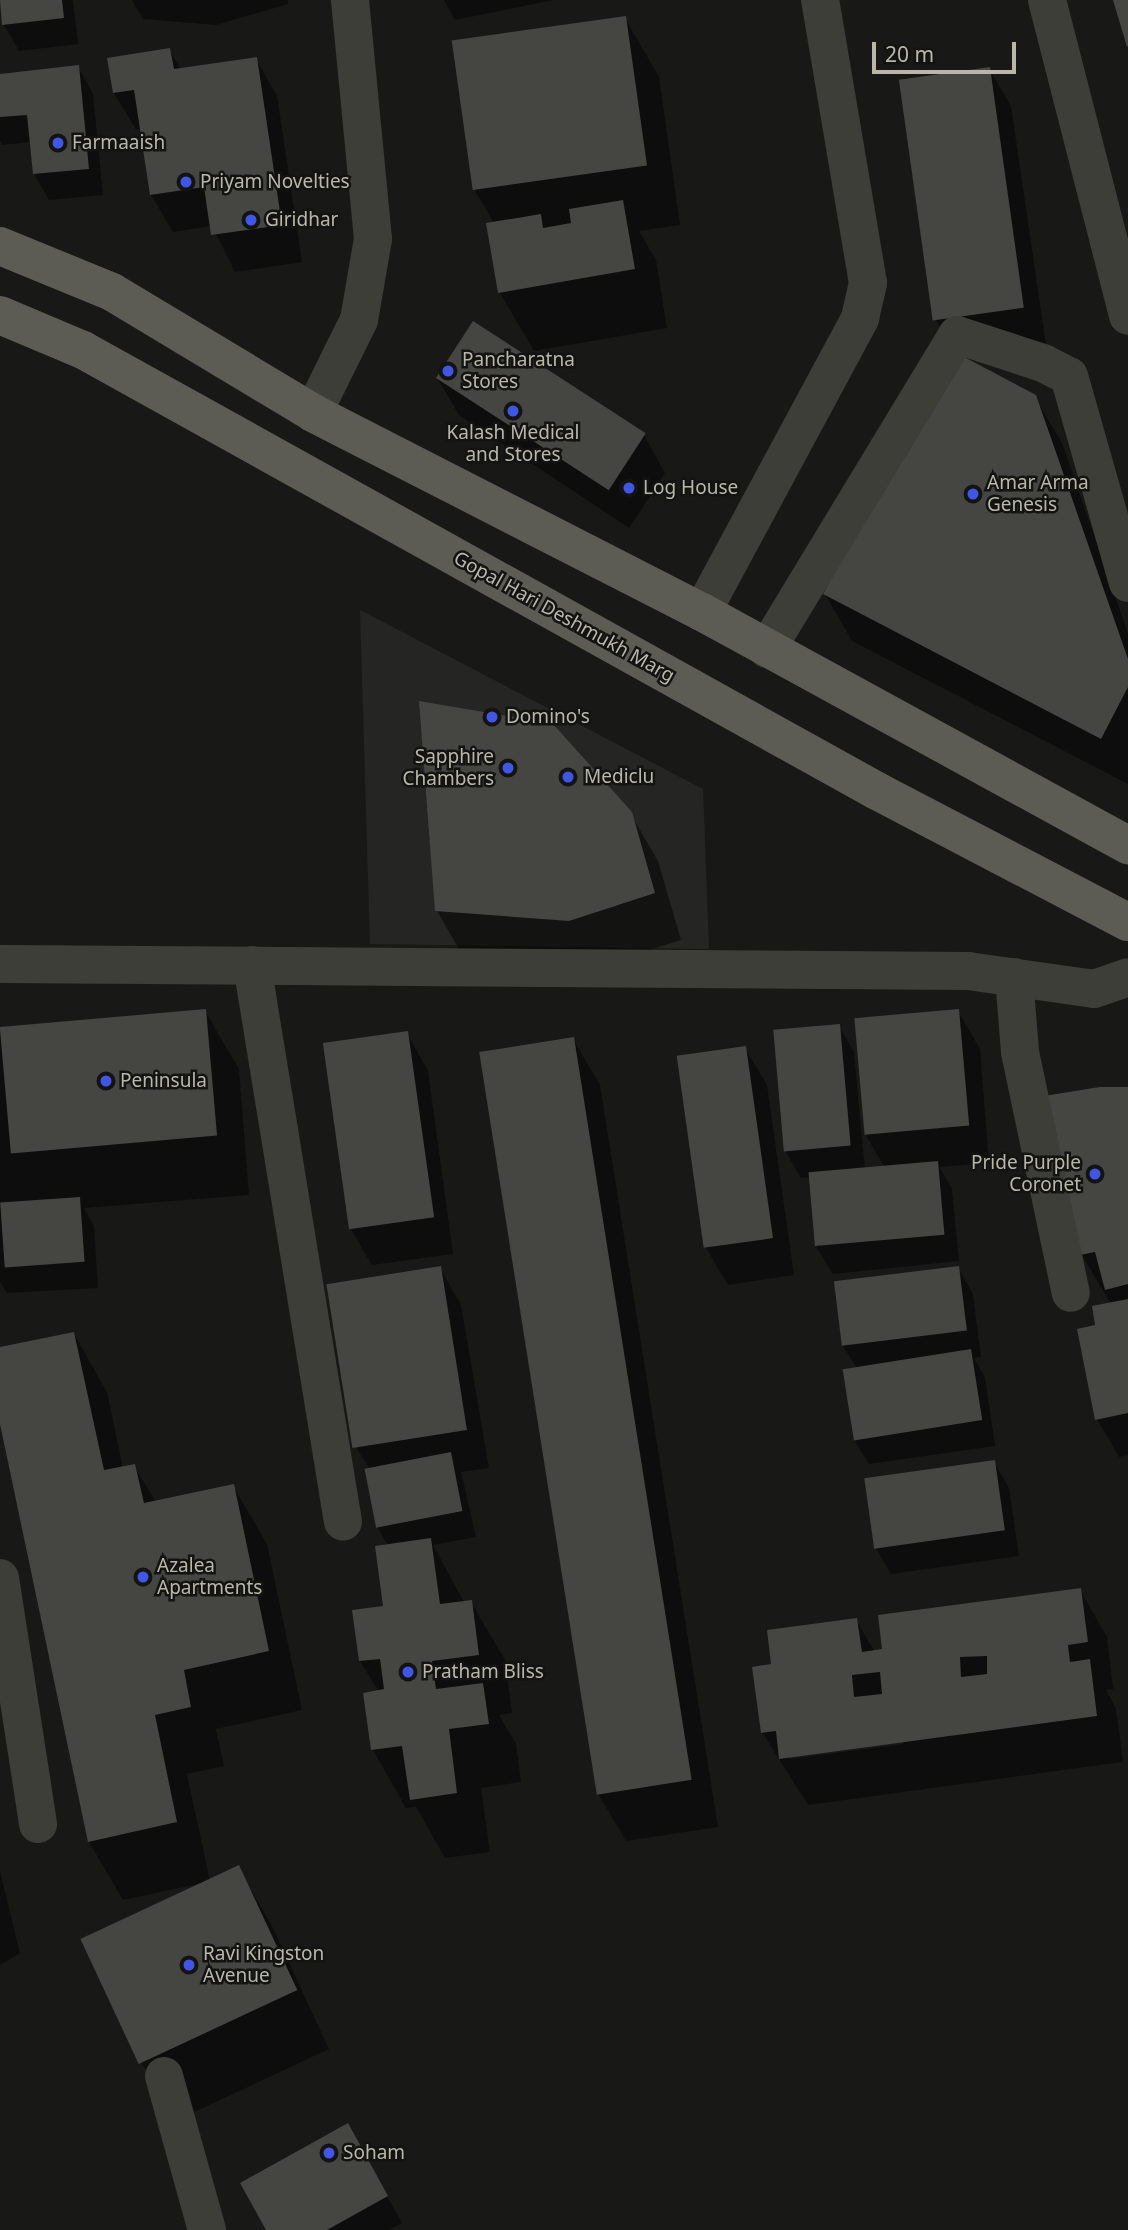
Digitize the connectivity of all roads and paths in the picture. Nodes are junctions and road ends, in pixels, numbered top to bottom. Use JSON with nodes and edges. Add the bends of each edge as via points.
{"nodes":[{"id":1,"x":350,"y":0,"type":"edge"},
{"id":2,"x":820,"y":0,"type":"edge"},
{"id":3,"x":1047,"y":0,"type":"edge"},
{"id":4,"x":0,"y":246,"type":"edge"},
{"id":5,"x":0,"y":315,"type":"edge"},
{"id":6,"x":1128,"y":316,"type":"edge"},
{"id":7,"x":313,"y":413,"type":"junction"},
{"id":8,"x":1128,"y":583,"type":"edge"},
{"id":9,"x":702,"y":612,"type":"junction"},
{"id":10,"x":768,"y":649,"type":"junction"},
{"id":11,"x":1127,"y":839,"type":"edge"},
{"id":12,"x":1128,"y":922,"type":"edge"},
{"id":13,"x":0,"y":964,"type":"edge"},
{"id":14,"x":252,"y":965,"type":"junction"},
{"id":15,"x":1014,"y":977,"type":"junction"},
{"id":16,"x":1111,"y":983,"type":"edge"},
{"id":17,"x":1128,"y":1006,"type":"edge"},
{"id":18,"x":1072,"y":1293,"type":"dead end"},
{"id":19,"x":344,"y":1522,"type":"dead end"},
{"id":20,"x":0,"y":1577,"type":"edge"},
{"id":21,"x":38,"y":1824,"type":"dead end"},
{"id":22,"x":164,"y":2076,"type":"dead end"},
{"id":23,"x":207,"y":2230,"type":"edge"}],
"edges":[{"from":1,"to":7,"type":"street","via":[[373,239],[359,320]]},
{"from":2,"to":9,"type":"street","via":[[868,283],[860,318]]},
{"from":3,"to":6,"type":"street"},
{"from":4,"to":7,"type":"main road","via":[[112,292]]},
{"from":5,"to":12,"type":"main road","name":"Gopal Hari Deshmukh Marg","via":[[83,350],[877,791]]},
{"from":7,"to":9,"type":"main road"},
{"from":8,"to":10,"type":"street","via":[[1069,376],[957,335]]},
{"from":9,"to":10,"type":"main road"},
{"from":10,"to":11,"type":"main road"},
{"from":13,"to":14,"type":"street"},
{"from":14,"to":15,"type":"street","via":[[968,971]]},
{"from":14,"to":19,"type":"street"},
{"from":15,"to":16,"type":"street"},
{"from":15,"to":18,"type":"street","via":[[1020,1052]]},
{"from":16,"to":17,"type":"street"},
{"from":20,"to":21,"type":"street"},
{"from":22,"to":23,"type":"street"}]}
